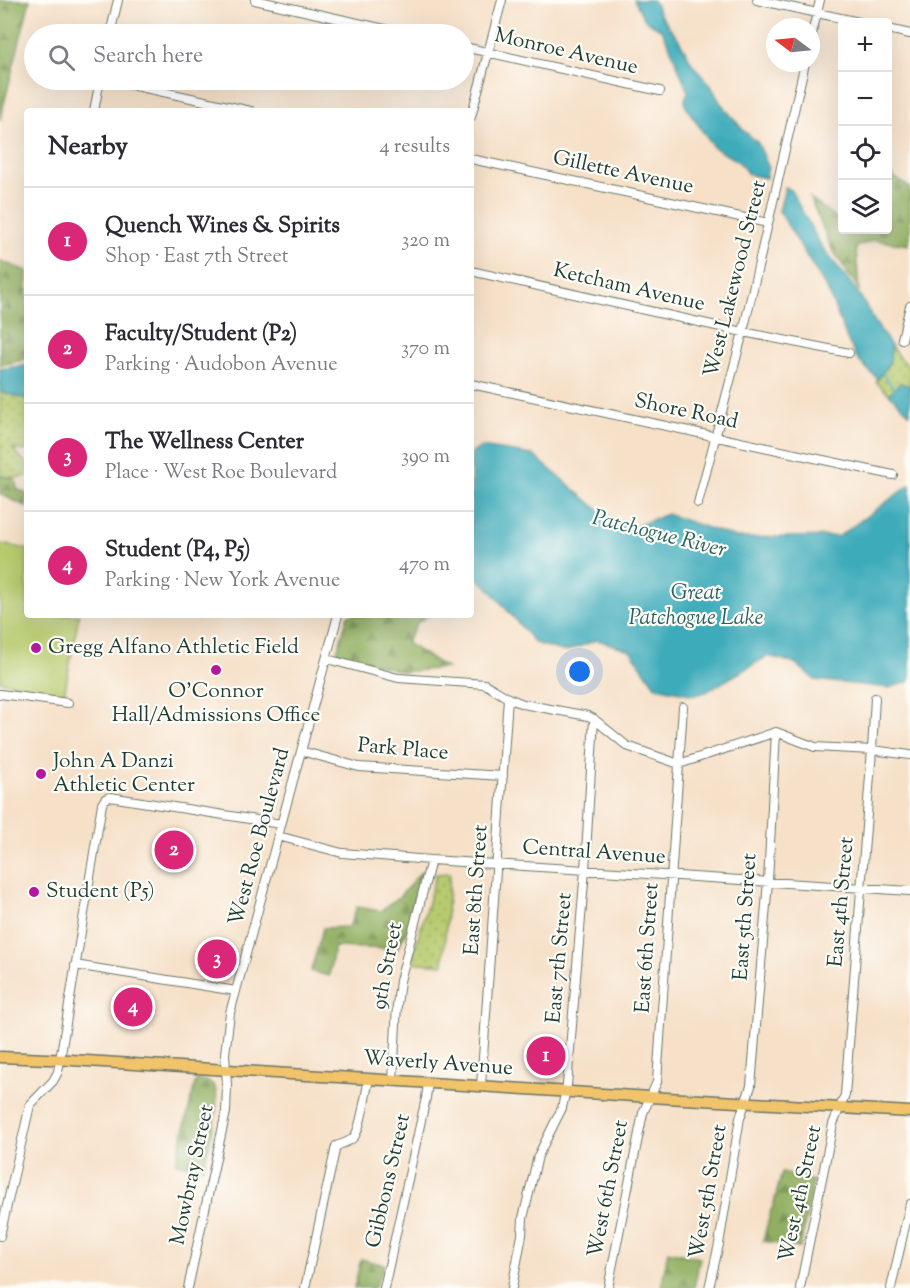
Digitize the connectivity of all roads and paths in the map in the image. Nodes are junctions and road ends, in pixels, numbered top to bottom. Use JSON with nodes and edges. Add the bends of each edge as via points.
{"nodes":[{"id":1,"x":118,"y":0,"type":"edge"},
{"id":2,"x":255,"y":0,"type":"edge"},
{"id":3,"x":502,"y":0,"type":"edge"},
{"id":4,"x":757,"y":0,"type":"edge"},
{"id":5,"x":820,"y":0,"type":"edge"},
{"id":6,"x":817,"y":13,"type":"junction"},
{"id":7,"x":816,"y":18,"type":"edge"},
{"id":8,"x":840,"y":18,"type":"edge"},
{"id":9,"x":112,"y":24,"type":"edge"},
{"id":10,"x":362,"y":24,"type":"edge"},
{"id":11,"x":892,"y":30,"type":"edge"},
{"id":12,"x":910,"y":34,"type":"edge"},
{"id":13,"x":474,"y":50,"type":"edge"},
{"id":14,"x":488,"y":53,"type":"junction"},
{"id":15,"x":803,"y":72,"type":"edge"},
{"id":16,"x":98,"y":90,"type":"edge"},
{"id":17,"x":154,"y":90,"type":"edge"},
{"id":18,"x":660,"y":91,"type":"dead end"},
{"id":19,"x":95,"y":108,"type":"edge"},
{"id":20,"x":237,"y":108,"type":"edge"},
{"id":21,"x":473,"y":108,"type":"edge"},
{"id":22,"x":474,"y":160,"type":"edge"},
{"id":23,"x":768,"y":223,"type":"junction"},
{"id":24,"x":474,"y":272,"type":"edge"},
{"id":25,"x":910,"y":306,"type":"edge"},
{"id":26,"x":743,"y":332,"type":"junction"},
{"id":27,"x":902,"y":339,"type":"dead end"},
{"id":28,"x":849,"y":353,"type":"dead end"},
{"id":29,"x":474,"y":385,"type":"edge"},
{"id":30,"x":716,"y":437,"type":"junction"},
{"id":31,"x":893,"y":476,"type":"dead end"},
{"id":32,"x":698,"y":503,"type":"dead end"},
{"id":33,"x":337,"y":618,"type":"edge"},
{"id":34,"x":327,"y":659,"type":"junction"},
{"id":35,"x":0,"y":694,"type":"edge"},
{"id":36,"x":508,"y":698,"type":"junction"},
{"id":37,"x":875,"y":698,"type":"dead end"},
{"id":38,"x":68,"y":703,"type":"dead end"},
{"id":39,"x":682,"y":707,"type":"dead end"},
{"id":40,"x":594,"y":719,"type":"junction"},
{"id":41,"x":776,"y":732,"type":"junction"},
{"id":42,"x":872,"y":750,"type":"junction"},
{"id":43,"x":301,"y":751,"type":"junction"},
{"id":44,"x":910,"y":755,"type":"edge"},
{"id":45,"x":679,"y":764,"type":"junction"},
{"id":46,"x":502,"y":776,"type":"junction"},
{"id":47,"x":281,"y":824,"type":"junction"},
{"id":48,"x":278,"y":836,"type":"junction"},
{"id":49,"x":431,"y":860,"type":"junction"},
{"id":50,"x":497,"y":865,"type":"junction"},
{"id":51,"x":585,"y":870,"type":"junction"},
{"id":52,"x":671,"y":876,"type":"junction"},
{"id":53,"x":768,"y":881,"type":"junction"},
{"id":54,"x":862,"y":887,"type":"junction"},
{"id":55,"x":910,"y":891,"type":"edge"},
{"id":56,"x":75,"y":964,"type":"junction"},
{"id":57,"x":236,"y":991,"type":"junction"},
{"id":58,"x":0,"y":1057,"type":"edge"},
{"id":59,"x":59,"y":1060,"type":"junction"},
{"id":60,"x":226,"y":1069,"type":"junction"},
{"id":61,"x":369,"y":1079,"type":"junction"},
{"id":62,"x":393,"y":1080,"type":"junction"},
{"id":63,"x":428,"y":1083,"type":"junction"},
{"id":64,"x":481,"y":1086,"type":"junction"},
{"id":65,"x":566,"y":1092,"type":"junction"},
{"id":66,"x":650,"y":1097,"type":"junction"},
{"id":67,"x":745,"y":1103,"type":"junction"},
{"id":68,"x":839,"y":1108,"type":"junction"},
{"id":69,"x":910,"y":1112,"type":"edge"},
{"id":70,"x":910,"y":1204,"type":"edge"},
{"id":71,"x":0,"y":1236,"type":"edge"},
{"id":72,"x":188,"y":1288,"type":"edge"},
{"id":73,"x":305,"y":1288,"type":"edge"},
{"id":74,"x":384,"y":1288,"type":"edge"},
{"id":75,"x":512,"y":1288,"type":"edge"},
{"id":76,"x":608,"y":1288,"type":"edge"},
{"id":77,"x":710,"y":1288,"type":"edge"},
{"id":78,"x":800,"y":1288,"type":"edge"},
{"id":79,"x":891,"y":1288,"type":"edge"}],
"edges":[{"from":1,"to":9,"type":"street"},
{"from":2,"to":10,"type":"street"},
{"from":3,"to":14,"type":"street"},
{"from":4,"to":6,"type":"street"},
{"from":5,"to":6,"type":"street"},
{"from":6,"to":7,"type":"street"},
{"from":6,"to":8,"type":"street"},
{"from":11,"to":12,"type":"street"},
{"from":13,"to":14,"type":"street","name":"Monroe Avenue"},
{"from":14,"to":18,"type":"street","name":"Monroe Avenue"},
{"from":14,"to":21,"type":"street"},
{"from":15,"to":23,"type":"street","name":"West Lakewood Street"},
{"from":16,"to":19,"type":"street"},
{"from":17,"to":20,"type":"street"},
{"from":22,"to":23,"type":"street","name":"Gillette Avenue"},
{"from":23,"to":26,"type":"street","name":"West Lakewood Street"},
{"from":24,"to":26,"type":"street","name":"Ketcham Avenue"},
{"from":25,"to":27,"type":"street"},
{"from":26,"to":28,"type":"street","name":"Ketcham Avenue"},
{"from":26,"to":30,"type":"street","name":"West Lakewood Street"},
{"from":29,"to":30,"type":"street","name":"Shore Road"},
{"from":30,"to":31,"type":"street","name":"Shore Road"},
{"from":30,"to":32,"type":"street","name":"West Lakewood Street"},
{"from":33,"to":34,"type":"street","name":"West Roe Boulevard"},
{"from":34,"to":36,"type":"street","via":[[398,678],[485,684]]},
{"from":34,"to":43,"type":"street","name":"West Roe Boulevard"},
{"from":35,"to":38,"type":"street"},
{"from":36,"to":40,"type":"street"},
{"from":36,"to":46,"type":"street","name":"East 8th Street"},
{"from":37,"to":42,"type":"street","name":"East 4th Street"},
{"from":39,"to":45,"type":"street","name":"East 6th Street"},
{"from":40,"to":45,"type":"street","via":[[627,746]]},
{"from":40,"to":51,"type":"street","name":"East 7th Street"},
{"from":41,"to":42,"type":"street","via":[[815,747]]},
{"from":41,"to":45,"type":"street"},
{"from":41,"to":53,"type":"street","name":"East 5th Street"},
{"from":42,"to":44,"type":"street"},
{"from":42,"to":54,"type":"street","name":"East 4th Street"},
{"from":43,"to":46,"type":"street","name":"Park Place","via":[[359,767]]},
{"from":43,"to":47,"type":"street","name":"West Roe Boulevard"},
{"from":45,"to":52,"type":"street","name":"East 6th Street"},
{"from":46,"to":50,"type":"street","name":"East 8th Street"},
{"from":47,"to":48,"type":"street","name":"West Roe Boulevard"},
{"from":47,"to":56,"type":"street","via":[[110,797],[105,800]]},
{"from":48,"to":49,"type":"street","name":"Central Avenue","via":[[342,853]]},
{"from":48,"to":57,"type":"street","name":"West Roe Boulevard"},
{"from":49,"to":50,"type":"street","name":"Central Avenue"},
{"from":49,"to":62,"type":"street","name":"9th Street","via":[[400,981]]},
{"from":50,"to":51,"type":"street","name":"Central Avenue"},
{"from":50,"to":64,"type":"street","name":"East 8th Street"},
{"from":51,"to":52,"type":"street","name":"Central Avenue"},
{"from":51,"to":65,"type":"street","name":"East 7th Street"},
{"from":52,"to":53,"type":"street","name":"Central Avenue"},
{"from":52,"to":66,"type":"street","name":"East 6th Street","via":[[657,1082]]},
{"from":53,"to":54,"type":"street","name":"Central Avenue"},
{"from":53,"to":67,"type":"street","name":"East 5th Street","via":[[751,1086]]},
{"from":54,"to":55,"type":"street","name":"Central Avenue"},
{"from":54,"to":68,"type":"street","name":"East 4th Street","via":[[845,1091]]},
{"from":56,"to":57,"type":"street"},
{"from":56,"to":59,"type":"street"},
{"from":57,"to":60,"type":"street","name":"West Roe Boulevard","via":[[227,1031]]},
{"from":58,"to":59,"type":"main road","name":"Waverly Avenue"},
{"from":59,"to":60,"type":"main road","name":"Waverly Avenue"},
{"from":59,"to":71,"type":"street","via":[[53,1081],[30,1105]]},
{"from":60,"to":61,"type":"main road","name":"Waverly Avenue"},
{"from":60,"to":72,"type":"street","name":"Mowbray Street","via":[[226,1113]]},
{"from":61,"to":62,"type":"main road","name":"Waverly Avenue"},
{"from":61,"to":73,"type":"street","via":[[354,1137],[336,1146]]},
{"from":62,"to":63,"type":"main road","name":"Waverly Avenue"},
{"from":63,"to":64,"type":"main road","name":"Waverly Avenue"},
{"from":63,"to":74,"type":"street","name":"Gibbons Street"},
{"from":64,"to":65,"type":"main road","name":"Waverly Avenue"},
{"from":65,"to":66,"type":"main road","name":"Waverly Avenue"},
{"from":65,"to":75,"type":"street","name":"East 7th Street","via":[[538,1156]]},
{"from":66,"to":67,"type":"main road","name":"Waverly Avenue"},
{"from":66,"to":76,"type":"street","name":"West 6th Street","via":[[643,1110]]},
{"from":67,"to":68,"type":"main road","name":"Waverly Avenue"},
{"from":67,"to":77,"type":"street","name":"West 5th Street"},
{"from":68,"to":69,"type":"main road","name":"Waverly Avenue"},
{"from":68,"to":78,"type":"street","name":"West 4th Street"},
{"from":70,"to":79,"type":"street"}]}
